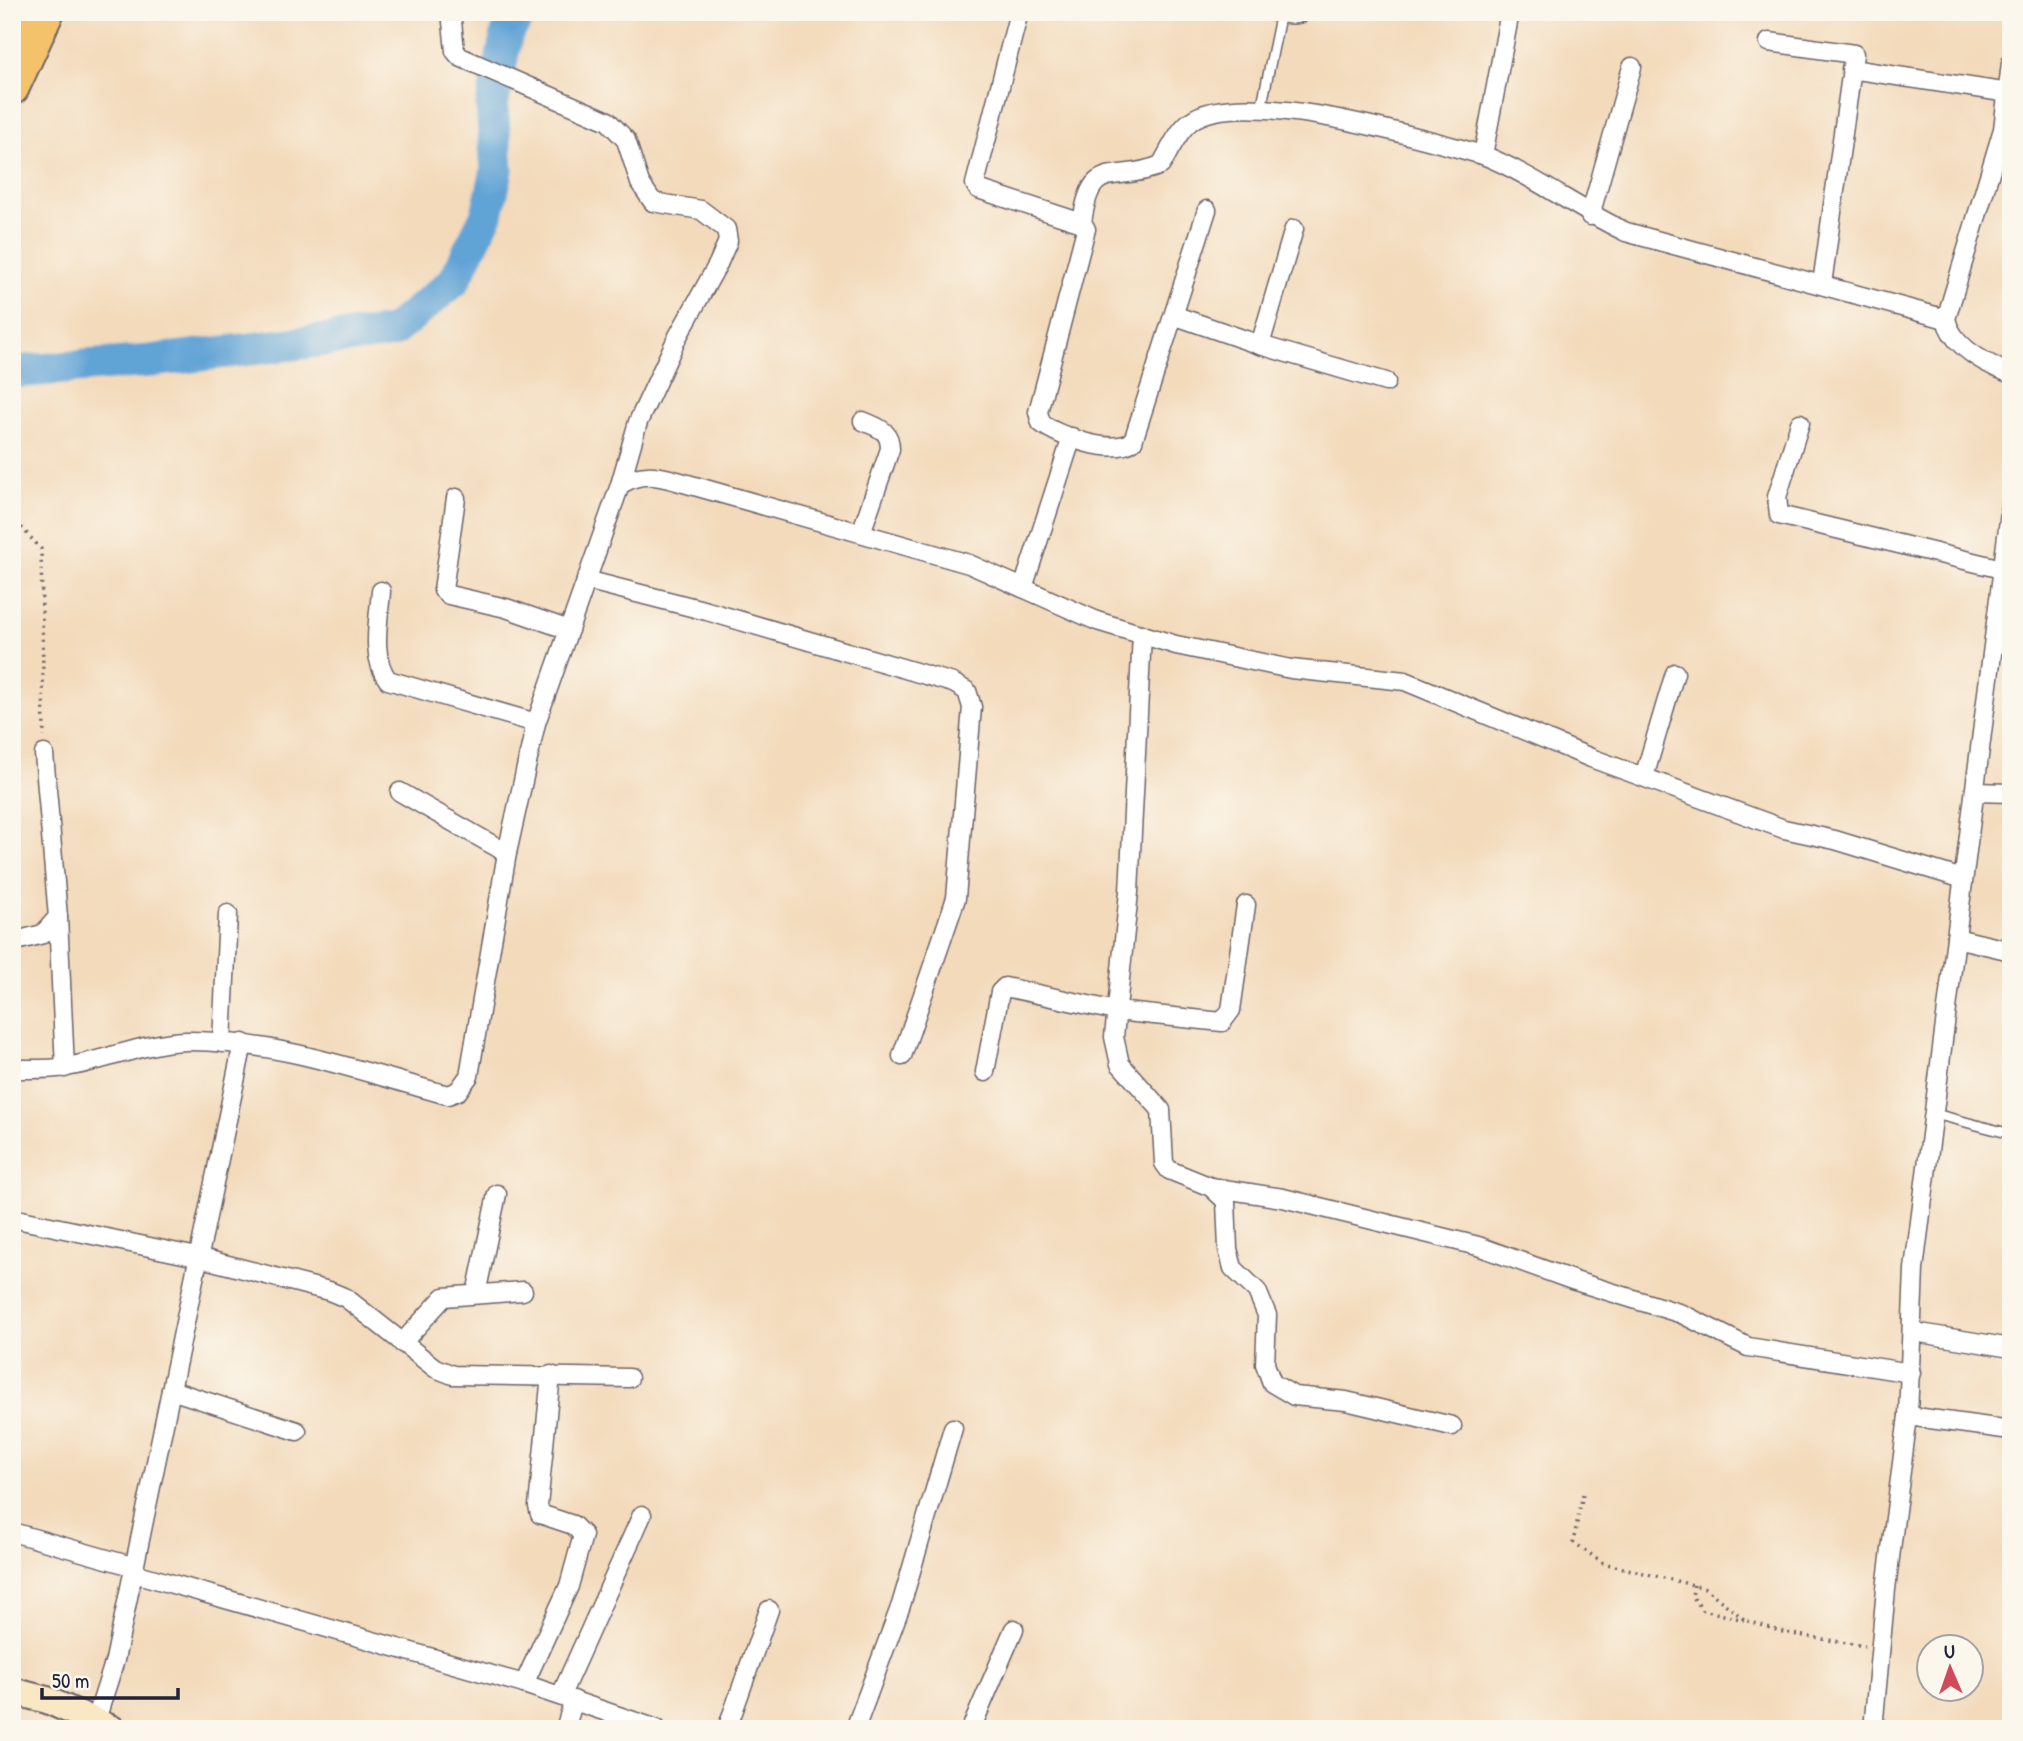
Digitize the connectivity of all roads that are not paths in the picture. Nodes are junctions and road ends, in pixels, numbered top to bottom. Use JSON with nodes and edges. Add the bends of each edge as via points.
{"nodes":[{"id":1,"x":47,"y":12,"type":"edge"},
{"id":2,"x":451,"y":12,"type":"edge"},
{"id":3,"x":1019,"y":12,"type":"edge"},
{"id":4,"x":1258,"y":12,"type":"edge"},
{"id":5,"x":1309,"y":12,"type":"edge"},
{"id":6,"x":1510,"y":12,"type":"edge"},
{"id":7,"x":1280,"y":17,"type":"junction"},
{"id":8,"x":1769,"y":42,"type":"dead end"},
{"id":9,"x":2011,"y":63,"type":"edge"},
{"id":10,"x":1632,"y":67,"type":"dead end"},
{"id":11,"x":1851,"y":69,"type":"junction"},
{"id":12,"x":12,"y":88,"type":"edge"},
{"id":13,"x":2009,"y":93,"type":"junction"},
{"id":14,"x":1261,"y":109,"type":"junction"},
{"id":15,"x":2007,"y":130,"type":"edge"},
{"id":16,"x":1483,"y":155,"type":"junction"},
{"id":17,"x":1207,"y":210,"type":"dead end"},
{"id":18,"x":1590,"y":216,"type":"junction"},
{"id":19,"x":1082,"y":223,"type":"junction"},
{"id":20,"x":1294,"y":229,"type":"dead end"},
{"id":21,"x":1822,"y":284,"type":"junction"},
{"id":22,"x":1176,"y":316,"type":"junction"},
{"id":23,"x":1946,"y":318,"type":"junction"},
{"id":24,"x":1259,"y":345,"type":"junction"},
{"id":25,"x":2011,"y":374,"type":"edge"},
{"id":26,"x":1386,"y":382,"type":"dead end"},
{"id":27,"x":863,"y":421,"type":"dead end"},
{"id":28,"x":1800,"y":423,"type":"dead end"},
{"id":29,"x":1072,"y":438,"type":"junction"},
{"id":30,"x":620,"y":485,"type":"junction"},
{"id":31,"x":456,"y":498,"type":"dead end"},
{"id":32,"x":2011,"y":504,"type":"edge"},
{"id":33,"x":862,"y":533,"type":"junction"},
{"id":34,"x":2002,"y":569,"type":"junction"},
{"id":35,"x":586,"y":580,"type":"junction"},
{"id":36,"x":1023,"y":588,"type":"junction"},
{"id":37,"x":381,"y":591,"type":"dead end"},
{"id":38,"x":569,"y":630,"type":"junction"},
{"id":39,"x":1142,"y":634,"type":"junction"},
{"id":40,"x":1675,"y":673,"type":"dead end"},
{"id":41,"x":536,"y":723,"type":"junction"},
{"id":42,"x":44,"y":754,"type":"road end"},
{"id":43,"x":1644,"y":777,"type":"junction"},
{"id":44,"x":400,"y":792,"type":"dead end"},
{"id":45,"x":1975,"y":792,"type":"junction"},
{"id":46,"x":2011,"y":793,"type":"edge"},
{"id":47,"x":507,"y":853,"type":"junction"},
{"id":48,"x":1963,"y":879,"type":"junction"},
{"id":49,"x":1246,"y":905,"type":"dead end"},
{"id":50,"x":228,"y":914,"type":"dead end"},
{"id":51,"x":58,"y":917,"type":"junction"},
{"id":52,"x":1956,"y":938,"type":"junction"},
{"id":53,"x":12,"y":942,"type":"edge"},
{"id":54,"x":2011,"y":951,"type":"edge"},
{"id":55,"x":1116,"y":1012,"type":"junction"},
{"id":56,"x":222,"y":1043,"type":"junction"},
{"id":57,"x":243,"y":1044,"type":"junction"},
{"id":58,"x":902,"y":1056,"type":"dead end"},
{"id":59,"x":65,"y":1068,"type":"junction"},
{"id":60,"x":12,"y":1069,"type":"edge"},
{"id":61,"x":985,"y":1072,"type":"dead end"},
{"id":62,"x":1935,"y":1114,"type":"junction"},
{"id":63,"x":2011,"y":1134,"type":"edge"},
{"id":64,"x":1211,"y":1187,"type":"junction"},
{"id":65,"x":497,"y":1194,"type":"dead end"},
{"id":66,"x":12,"y":1218,"type":"edge"},
{"id":67,"x":197,"y":1257,"type":"junction"},
{"id":68,"x":523,"y":1291,"type":"dead end"},
{"id":69,"x":476,"y":1294,"type":"junction"},
{"id":70,"x":1914,"y":1332,"type":"junction"},
{"id":71,"x":402,"y":1343,"type":"junction"},
{"id":72,"x":2011,"y":1348,"type":"edge"},
{"id":73,"x":1911,"y":1373,"type":"junction"},
{"id":74,"x":551,"y":1375,"type":"junction"},
{"id":75,"x":629,"y":1378,"type":"dead end"},
{"id":76,"x":171,"y":1390,"type":"junction"},
{"id":77,"x":1908,"y":1416,"type":"junction"},
{"id":78,"x":1452,"y":1426,"type":"dead end"},
{"id":79,"x":953,"y":1427,"type":"dead end"},
{"id":80,"x":2011,"y":1430,"type":"edge"},
{"id":81,"x":298,"y":1431,"type":"dead end"},
{"id":82,"x":642,"y":1515,"type":"dead end"},
{"id":83,"x":12,"y":1532,"type":"edge"},
{"id":84,"x":135,"y":1570,"type":"junction"},
{"id":85,"x":769,"y":1610,"type":"dead end"},
{"id":86,"x":1014,"y":1629,"type":"dead end"},
{"id":87,"x":524,"y":1684,"type":"junction"},
{"id":88,"x":12,"y":1691,"type":"edge"},
{"id":89,"x":568,"y":1698,"type":"junction"},
{"id":90,"x":93,"y":1723,"type":"edge"},
{"id":91,"x":565,"y":1729,"type":"edge"},
{"id":92,"x":657,"y":1729,"type":"edge"},
{"id":93,"x":727,"y":1729,"type":"edge"},
{"id":94,"x":855,"y":1729,"type":"edge"},
{"id":95,"x":971,"y":1729,"type":"edge"},
{"id":96,"x":1874,"y":1729,"type":"edge"}],
"edges":[{"from":1,"to":12,"type":"highway"},
{"from":2,"to":30,"type":"street","via":[[460,57],[620,129],[640,183],[653,202],[701,210],[726,229],[728,241],[723,252],[638,422]]},
{"from":3,"to":19,"type":"street","via":[[975,184],[978,189]]},
{"from":4,"to":7,"type":"lane"},
{"from":5,"to":7,"type":"lane","via":[[1304,18]]},
{"from":6,"to":16,"type":"street"},
{"from":7,"to":14,"type":"lane"},
{"from":8,"to":11,"type":"street","via":[[1854,54]]},
{"from":9,"to":13,"type":"street"},
{"from":10,"to":18,"type":"street"},
{"from":11,"to":13,"type":"street"},
{"from":11,"to":21,"type":"street"},
{"from":13,"to":15,"type":"street"},
{"from":14,"to":16,"type":"street","via":[[1329,118]]},
{"from":14,"to":19,"type":"street","via":[[1232,109],[1188,122],[1161,165],[1097,180],[1086,195]]},
{"from":15,"to":23,"type":"street"},
{"from":16,"to":18,"type":"street"},
{"from":17,"to":22,"type":"street"},
{"from":18,"to":21,"type":"street","via":[[1626,232]]},
{"from":19,"to":29,"type":"street","via":[[1086,229],[1038,419]]},
{"from":20,"to":24,"type":"street"},
{"from":21,"to":23,"type":"street"},
{"from":22,"to":24,"type":"street"},
{"from":22,"to":29,"type":"street","via":[[1133,441],[1113,448]]},
{"from":23,"to":25,"type":"street","via":[[1961,345]]},
{"from":24,"to":26,"type":"street"},
{"from":27,"to":33,"type":"street","via":[[884,430],[890,449]]},
{"from":28,"to":34,"type":"street","via":[[1777,497],[1779,515]]},
{"from":29,"to":36,"type":"street"},
{"from":30,"to":33,"type":"street","via":[[635,475],[652,475]]},
{"from":30,"to":35,"type":"street"},
{"from":31,"to":38,"type":"street","via":[[443,590]]},
{"from":32,"to":34,"type":"street"},
{"from":33,"to":36,"type":"street","via":[[969,564]]},
{"from":34,"to":45,"type":"street"},
{"from":35,"to":38,"type":"street"},
{"from":35,"to":58,"type":"street","via":[[720,615],[953,683],[967,691],[972,707],[956,898]]},
{"from":36,"to":39,"type":"street","via":[[1097,621]]},
{"from":37,"to":41,"type":"street","via":[[377,651],[388,680]]},
{"from":38,"to":41,"type":"street"},
{"from":39,"to":43,"type":"street","via":[[1292,669],[1405,681]]},
{"from":39,"to":55,"type":"street","via":[[1129,892]]},
{"from":40,"to":43,"type":"street"},
{"from":41,"to":47,"type":"street"},
{"from":42,"to":51,"type":"street"},
{"from":43,"to":48,"type":"street","via":[[1784,829]]},
{"from":44,"to":47,"type":"street"},
{"from":45,"to":46,"type":"street"},
{"from":45,"to":48,"type":"street"},
{"from":47,"to":57,"type":"street","via":[[469,1076],[458,1091],[448,1095],[280,1049]]},
{"from":48,"to":52,"type":"street"},
{"from":49,"to":55,"type":"street","via":[[1227,1018],[1222,1022]]},
{"from":50,"to":56,"type":"street"},
{"from":51,"to":53,"type":"street","via":[[43,934]]},
{"from":51,"to":59,"type":"street"},
{"from":52,"to":54,"type":"street"},
{"from":52,"to":62,"type":"street"},
{"from":55,"to":61,"type":"street","via":[[1005,987],[1000,992]]},
{"from":55,"to":64,"type":"street","via":[[1115,1052],[1120,1064],[1161,1110],[1164,1164]]},
{"from":56,"to":57,"type":"street"},
{"from":56,"to":59,"type":"street","via":[[184,1041],[152,1046]]},
{"from":57,"to":67,"type":"street"},
{"from":59,"to":60,"type":"street"},
{"from":62,"to":63,"type":"lane"},
{"from":62,"to":70,"type":"street","via":[[1914,1269]]},
{"from":64,"to":73,"type":"street","via":[[1283,1198],[1478,1246],[1682,1314],[1748,1347]]},
{"from":64,"to":78,"type":"street","via":[[1226,1201],[1233,1268],[1262,1300],[1267,1315],[1265,1364],[1272,1383],[1294,1396],[1346,1401]]},
{"from":65,"to":69,"type":"street"},
{"from":66,"to":67,"type":"street"},
{"from":67,"to":71,"type":"street","via":[[346,1298]]},
{"from":67,"to":76,"type":"street"},
{"from":68,"to":69,"type":"street"},
{"from":69,"to":71,"type":"street","via":[[444,1297]]},
{"from":70,"to":72,"type":"street"},
{"from":70,"to":73,"type":"street"},
{"from":71,"to":74,"type":"street","via":[[435,1368],[453,1374]]},
{"from":73,"to":77,"type":"street"},
{"from":74,"to":75,"type":"street"},
{"from":74,"to":87,"type":"street","via":[[538,1506],[540,1514],[573,1525],[583,1535],[569,1586]]},
{"from":76,"to":81,"type":"street"},
{"from":76,"to":84,"type":"street"},
{"from":77,"to":80,"type":"street"},
{"from":77,"to":96,"type":"street"},
{"from":79,"to":94,"type":"street","via":[[901,1605]]},
{"from":82,"to":89,"type":"street"},
{"from":83,"to":84,"type":"street"},
{"from":84,"to":87,"type":"street"},
{"from":84,"to":90,"type":"street","via":[[115,1660]]},
{"from":85,"to":93,"type":"street"},
{"from":86,"to":95,"type":"street"},
{"from":87,"to":89,"type":"street"},
{"from":88,"to":90,"type":"main road","via":[[47,1700]]},
{"from":89,"to":91,"type":"street"},
{"from":89,"to":92,"type":"street"}]}
